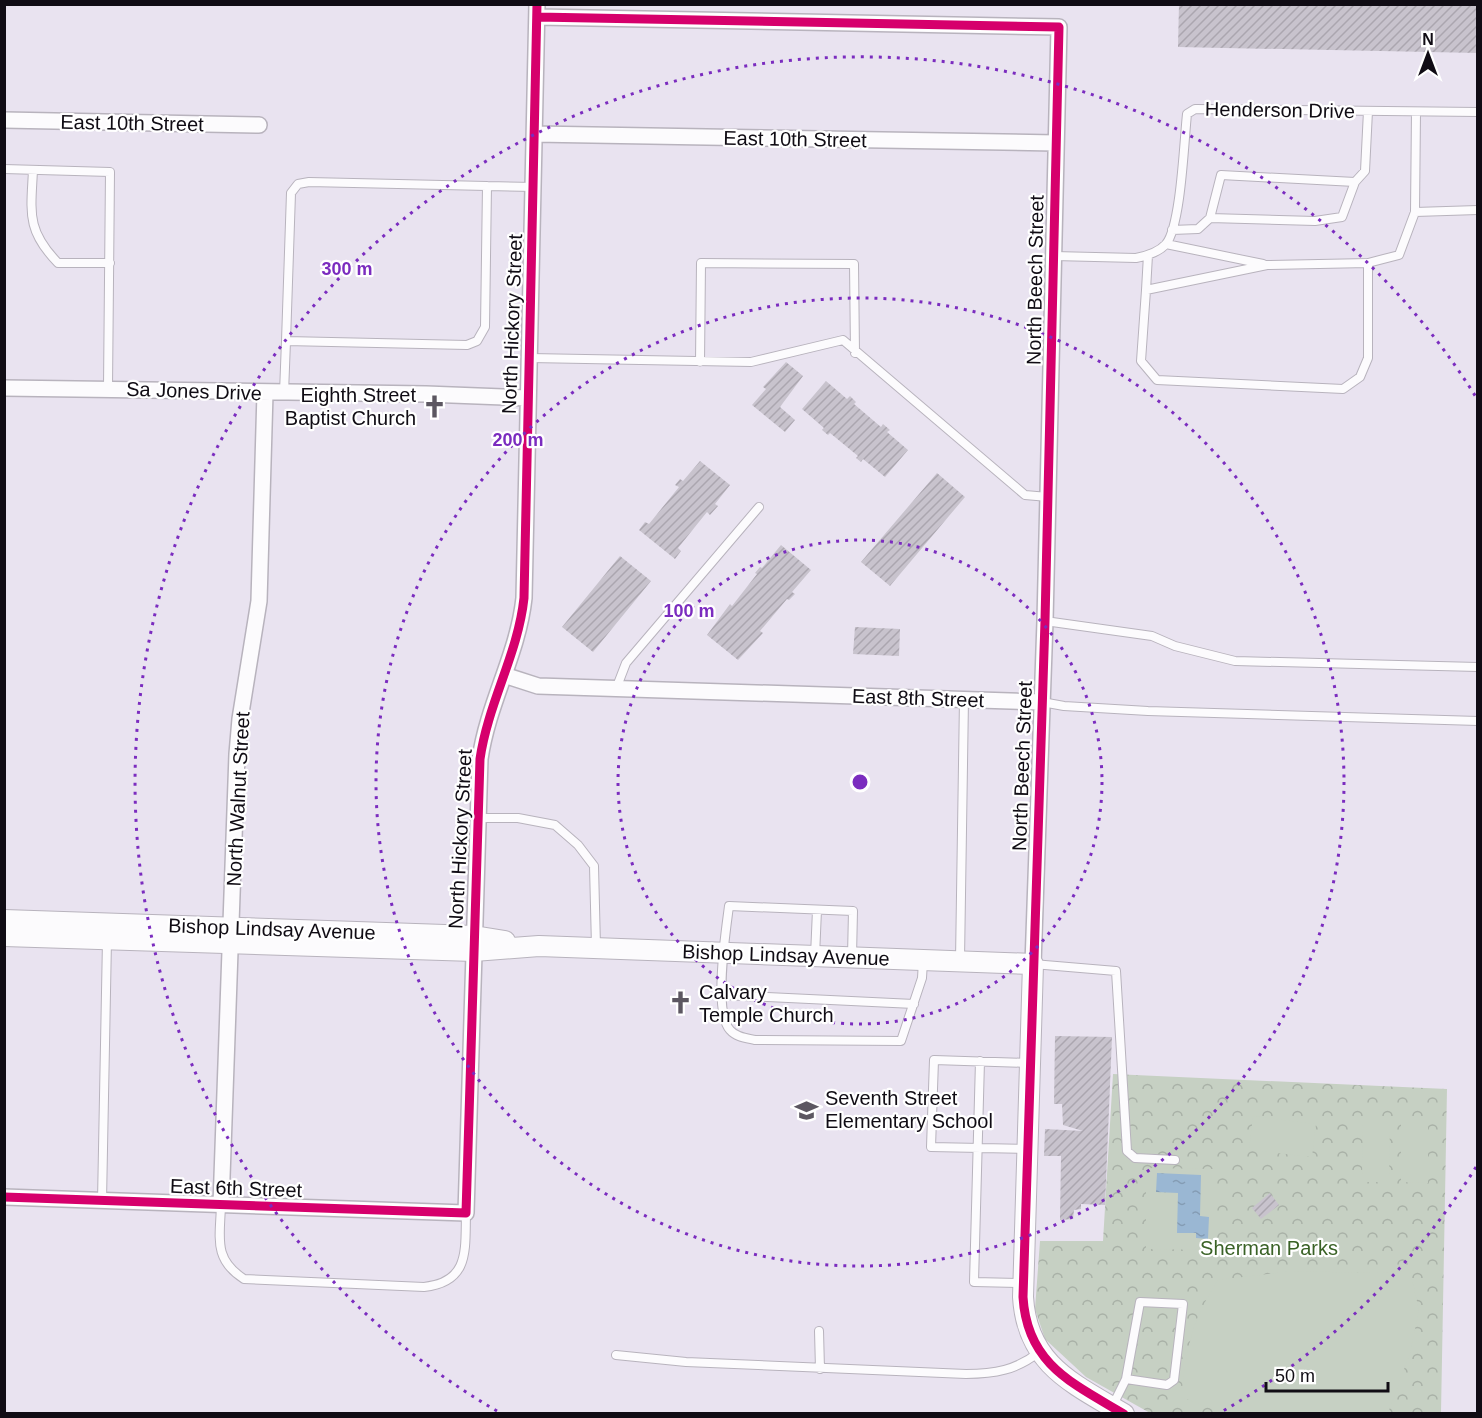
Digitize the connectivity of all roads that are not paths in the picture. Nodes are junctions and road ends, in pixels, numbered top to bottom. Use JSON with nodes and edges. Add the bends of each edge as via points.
{"nodes":[{"id":1,"x":537,"y":11,"type":"edge"},
{"id":2,"x":1368,"y":111,"type":"junction"},
{"id":3,"x":1416,"y":111,"type":"junction"},
{"id":4,"x":1478,"y":112,"type":"edge"},
{"id":5,"x":4,"y":120,"type":"edge"},
{"id":6,"x":259,"y":125,"type":"dead end"},
{"id":7,"x":535,"y":134,"type":"junction"},
{"id":8,"x":1056,"y":143,"type":"junction"},
{"id":9,"x":4,"y":169,"type":"edge"},
{"id":10,"x":33,"y":170,"type":"junction"},
{"id":11,"x":1355,"y":182,"type":"junction"},
{"id":12,"x":487,"y":186,"type":"junction"},
{"id":13,"x":534,"y":187,"type":"junction"},
{"id":14,"x":1478,"y":210,"type":"edge"},
{"id":15,"x":1415,"y":212,"type":"junction"},
{"id":16,"x":1210,"y":218,"type":"junction"},
{"id":17,"x":1172,"y":230,"type":"junction"},
{"id":18,"x":1166,"y":244,"type":"junction"},
{"id":19,"x":1149,"y":255,"type":"junction"},
{"id":20,"x":1054,"y":256,"type":"junction"},
{"id":21,"x":110,"y":263,"type":"junction"},
{"id":22,"x":1368,"y":263,"type":"junction"},
{"id":23,"x":1267,"y":265,"type":"junction"},
{"id":24,"x":1146,"y":290,"type":"junction"},
{"id":25,"x":286,"y":341,"type":"junction"},
{"id":26,"x":855,"y":353,"type":"junction"},
{"id":27,"x":530,"y":358,"type":"junction"},
{"id":28,"x":700,"y":362,"type":"junction"},
{"id":29,"x":4,"y":388,"type":"edge"},
{"id":30,"x":108,"y":388,"type":"junction"},
{"id":31,"x":265,"y":393,"type":"junction"},
{"id":32,"x":284,"y":393,"type":"junction"},
{"id":33,"x":528,"y":398,"type":"junction"},
{"id":34,"x":1048,"y":497,"type":"junction"},
{"id":35,"x":759,"y":507,"type":"dead end"},
{"id":36,"x":1046,"y":621,"type":"junction"},
{"id":37,"x":1478,"y":667,"type":"edge"},
{"id":38,"x":504,"y":675,"type":"junction"},
{"id":39,"x":616,"y":689,"type":"junction"},
{"id":40,"x":964,"y":699,"type":"junction"},
{"id":41,"x":1042,"y":702,"type":"junction"},
{"id":42,"x":1478,"y":721,"type":"edge"},
{"id":43,"x":478,"y":818,"type":"junction"},
{"id":44,"x":817,"y":910,"type":"junction"},
{"id":45,"x":4,"y":920,"type":"edge"},
{"id":46,"x":4,"y":936,"type":"edge"},
{"id":47,"x":231,"y":936,"type":"junction"},
{"id":48,"x":107,"y":938,"type":"junction"},
{"id":49,"x":474,"y":944,"type":"junction"},
{"id":50,"x":596,"y":948,"type":"junction"},
{"id":51,"x":723,"y":952,"type":"junction"},
{"id":52,"x":815,"y":956,"type":"junction"},
{"id":53,"x":852,"y":957,"type":"junction"},
{"id":54,"x":923,"y":959,"type":"junction"},
{"id":55,"x":960,"y":960,"type":"junction"},
{"id":56,"x":1033,"y":964,"type":"junction"},
{"id":57,"x":723,"y":995,"type":"junction"},
{"id":58,"x":914,"y":1004,"type":"junction"},
{"id":59,"x":980,"y":1061,"type":"junction"},
{"id":60,"x":1030,"y":1063,"type":"junction"},
{"id":61,"x":978,"y":1148,"type":"junction"},
{"id":62,"x":1027,"y":1149,"type":"junction"},
{"id":63,"x":1176,"y":1160,"type":"dead end"},
{"id":64,"x":4,"y":1197,"type":"edge"},
{"id":65,"x":102,"y":1201,"type":"junction"},
{"id":66,"x":221,"y":1205,"type":"junction"},
{"id":67,"x":466,"y":1213,"type":"junction"},
{"id":68,"x":1024,"y":1283,"type":"junction"},
{"id":69,"x":819,"y":1331,"type":"dead end"},
{"id":70,"x":1039,"y":1352,"type":"junction"},
{"id":71,"x":616,"y":1355,"type":"dead end"},
{"id":72,"x":820,"y":1369,"type":"junction"},
{"id":73,"x":1126,"y":1379,"type":"junction"},
{"id":74,"x":1118,"y":1410,"type":"edge"}],
"edges":[{"from":1,"to":7,"type":"street","name":"North Hickory Street"},
{"from":1,"to":8,"type":"street","name":"North Beech Street","via":[[1059,27]]},
{"from":2,"to":3,"type":"lane","name":"Henderson Drive"},
{"from":2,"to":11,"type":"lane","via":[[1365,171]]},
{"from":2,"to":17,"type":"lane","name":"Henderson Drive","via":[[1195,109],[1187,114]]},
{"from":3,"to":4,"type":"lane","name":"Henderson Drive"},
{"from":3,"to":15,"type":"lane"},
{"from":5,"to":6,"type":"street","name":"East 10th Street"},
{"from":7,"to":8,"type":"street","name":"East 10th Street"},
{"from":7,"to":13,"type":"street","name":"North Hickory Street"},
{"from":8,"to":20,"type":"street","name":"North Beech Street"},
{"from":9,"to":10,"type":"lane"},
{"from":10,"to":21,"type":"lane","via":[[31,222],[45,250],[58,263]]},
{"from":10,"to":21,"type":"lane","via":[[110,172]]},
{"from":11,"to":16,"type":"lane","via":[[1342,217],[1315,221]]},
{"from":11,"to":16,"type":"lane","via":[[1221,175]]},
{"from":12,"to":13,"type":"lane"},
{"from":12,"to":25,"type":"lane","via":[[298,184],[291,193]]},
{"from":12,"to":25,"type":"lane","via":[[485,327],[477,341],[467,345]]},
{"from":13,"to":27,"type":"street","name":"North Hickory Street"},
{"from":14,"to":15,"type":"lane"},
{"from":15,"to":22,"type":"lane","via":[[1398,255]]},
{"from":16,"to":17,"type":"lane","via":[[1198,229]]},
{"from":17,"to":18,"type":"lane","name":"Henderson Drive"},
{"from":18,"to":19,"type":"lane"},
{"from":18,"to":23,"type":"lane"},
{"from":19,"to":20,"type":"lane"},
{"from":19,"to":24,"type":"lane"},
{"from":20,"to":34,"type":"street","name":"North Beech Street"},
{"from":21,"to":30,"type":"lane"},
{"from":22,"to":23,"type":"lane"},
{"from":22,"to":24,"type":"lane","via":[[1368,358],[1360,377],[1343,389],[1157,380],[1141,361]]},
{"from":23,"to":24,"type":"lane"},
{"from":25,"to":32,"type":"lane"},
{"from":26,"to":28,"type":"lane","via":[[843,340],[751,362]]},
{"from":26,"to":28,"type":"lane","via":[[854,264],[701,263]]},
{"from":26,"to":34,"type":"lane","via":[[1025,495]]},
{"from":27,"to":28,"type":"lane"},
{"from":27,"to":33,"type":"street","name":"North Hickory Street"},
{"from":29,"to":30,"type":"street","name":"Sa Jones Drive"},
{"from":30,"to":31,"type":"street","name":"Sa Jones Drive"},
{"from":31,"to":32,"type":"street","name":"Sa Jones Drive"},
{"from":31,"to":47,"type":"street","name":"North Walnut Street","via":[[259,601],[240,719]]},
{"from":32,"to":33,"type":"street","name":"Sa Jones Drive"},
{"from":33,"to":38,"type":"street","name":"North Hickory Street","via":[[524,598],[521,629]]},
{"from":34,"to":36,"type":"street","name":"North Beech Street"},
{"from":35,"to":39,"type":"lane","via":[[627,663]]},
{"from":36,"to":37,"type":"lane","via":[[1152,636],[1235,661]]},
{"from":36,"to":41,"type":"street","name":"North Beech Street"},
{"from":38,"to":39,"type":"street","name":"East 8th Street","via":[[538,686]]},
{"from":38,"to":43,"type":"street","name":"North Hickory Street","via":[[485,727]]},
{"from":39,"to":40,"type":"street","name":"East 8th Street"},
{"from":40,"to":41,"type":"street","name":"East 8th Street"},
{"from":40,"to":55,"type":"lane"},
{"from":41,"to":42,"type":"lane","name":"East 8th Street","via":[[1148,711]]},
{"from":41,"to":56,"type":"street","name":"North Beech Street"},
{"from":43,"to":49,"type":"street","name":"North Hickory Street"},
{"from":43,"to":50,"type":"lane","via":[[518,818],[555,825],[578,845],[594,866]]},
{"from":44,"to":51,"type":"lane","via":[[729,906]]},
{"from":44,"to":52,"type":"lane"},
{"from":44,"to":53,"type":"lane","via":[[853,911]]},
{"from":45,"to":47,"type":"street","name":"Bishop Lindsay Avenue"},
{"from":46,"to":48,"type":"street","name":"Bishop Lindsay Avenue"},
{"from":47,"to":48,"type":"street","name":"Bishop Lindsay Avenue"},
{"from":47,"to":49,"type":"street","name":"Bishop Lindsay Avenue"},
{"from":47,"to":66,"type":"street","name":"North Walnut Street"},
{"from":48,"to":65,"type":"lane"},
{"from":49,"to":50,"type":"street","name":"Bishop Lindsay Avenue"},
{"from":49,"to":67,"type":"street","name":"North Hickory Street"},
{"from":50,"to":51,"type":"street","name":"Bishop Lindsay Avenue"},
{"from":51,"to":52,"type":"street","name":"Bishop Lindsay Avenue"},
{"from":51,"to":57,"type":"lane"},
{"from":52,"to":53,"type":"street","name":"Bishop Lindsay Avenue"},
{"from":53,"to":54,"type":"street","name":"Bishop Lindsay Avenue"},
{"from":54,"to":55,"type":"street","name":"Bishop Lindsay Avenue"},
{"from":54,"to":58,"type":"lane"},
{"from":55,"to":56,"type":"street","name":"Bishop Lindsay Avenue"},
{"from":56,"to":60,"type":"street","name":"North Beech Street"},
{"from":56,"to":63,"type":"lane","via":[[1116,971],[1127,1151],[1134,1158]]},
{"from":57,"to":58,"type":"lane"},
{"from":57,"to":58,"type":"lane","via":[[729,1029],[755,1040],[901,1041]]},
{"from":59,"to":60,"type":"lane"},
{"from":59,"to":61,"type":"lane"},
{"from":59,"to":61,"type":"lane","via":[[934,1060],[932,1136],[932,1147]]},
{"from":60,"to":62,"type":"street","name":"North Beech Street"},
{"from":61,"to":62,"type":"lane"},
{"from":61,"to":68,"type":"lane","via":[[974,1282]]},
{"from":62,"to":68,"type":"street","name":"North Beech Street"},
{"from":64,"to":65,"type":"street","name":"East 6th Street"},
{"from":65,"to":66,"type":"street","name":"East 6th Street"},
{"from":66,"to":67,"type":"street","name":"East 6th Street"},
{"from":66,"to":67,"type":"lane","via":[[221,1254],[230,1269],[244,1279],[424,1287],[449,1280],[463,1264]]},
{"from":68,"to":70,"type":"street","name":"North Beech Street","via":[[1026,1325]]},
{"from":69,"to":72,"type":"lane"},
{"from":70,"to":72,"type":"lane","via":[[1006,1371],[988,1374]]},
{"from":70,"to":74,"type":"street","name":"North Beech Street","via":[[1061,1375]]},
{"from":71,"to":72,"type":"lane"},
{"from":73,"to":73,"type":"lane","via":[[1140,1302],[1184,1304],[1174,1380],[1167,1385]]},
{"from":73,"to":74,"type":"lane"}]}
